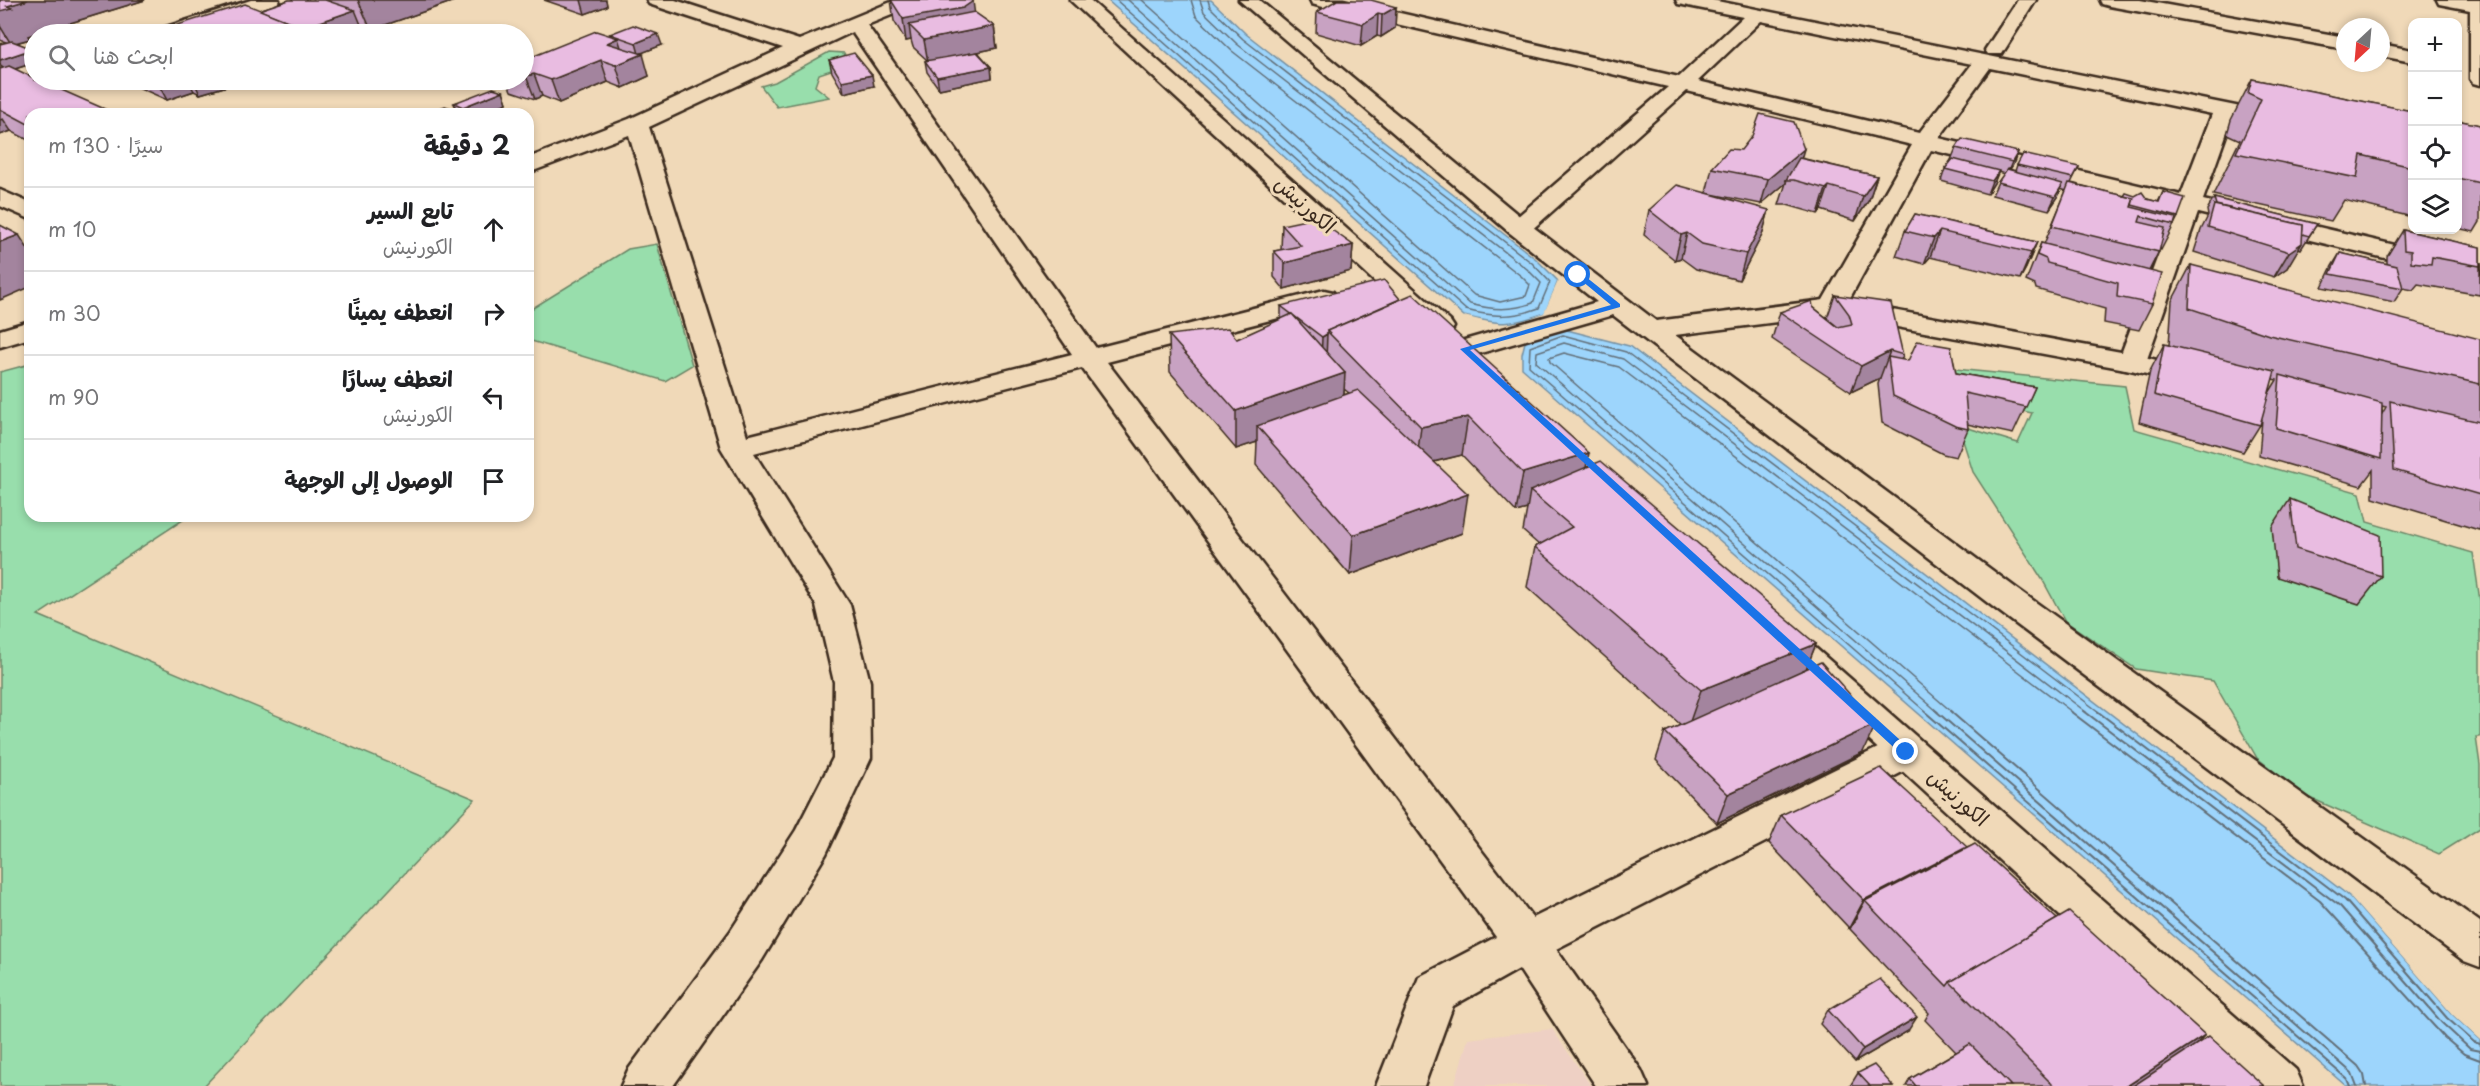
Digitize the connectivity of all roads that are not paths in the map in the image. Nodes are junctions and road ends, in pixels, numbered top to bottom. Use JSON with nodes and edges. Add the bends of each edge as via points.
{"nodes":[{"id":1,"x":270,"y":0,"type":"edge"},
{"id":2,"x":656,"y":0,"type":"edge"},
{"id":3,"x":912,"y":0,"type":"edge"},
{"id":4,"x":1078,"y":0,"type":"edge"},
{"id":5,"x":1248,"y":0,"type":"edge"},
{"id":6,"x":1319,"y":0,"type":"edge"},
{"id":7,"x":1685,"y":0,"type":"edge"},
{"id":8,"x":2027,"y":0,"type":"edge"},
{"id":9,"x":2109,"y":0,"type":"edge"},
{"id":10,"x":2446,"y":0,"type":"edge"},
{"id":11,"x":2479,"y":4,"type":"edge"},
{"id":12,"x":1763,"y":5,"type":"edge"},
{"id":13,"x":856,"y":23,"type":"junction"},
{"id":14,"x":195,"y":24,"type":"edge"},
{"id":15,"x":2336,"y":40,"type":"edge"},
{"id":16,"x":800,"y":46,"type":"junction"},
{"id":17,"x":2390,"y":52,"type":"edge"},
{"id":18,"x":1990,"y":55,"type":"junction"},
{"id":19,"x":2408,"y":55,"type":"edge"},
{"id":20,"x":2462,"y":67,"type":"edge"},
{"id":21,"x":2480,"y":72,"type":"edge"},
{"id":22,"x":1683,"y":84,"type":"junction"},
{"id":23,"x":2224,"y":110,"type":"junction"},
{"id":24,"x":637,"y":124,"type":"junction"},
{"id":25,"x":1925,"y":141,"type":"junction"},
{"id":26,"x":534,"y":164,"type":"edge"},
{"id":27,"x":0,"y":197,"type":"edge"},
{"id":28,"x":2189,"y":204,"type":"junction"},
{"id":29,"x":24,"y":209,"type":"edge"},
{"id":30,"x":1519,"y":228,"type":"junction"},
{"id":31,"x":2480,"y":273,"type":"edge"},
{"id":32,"x":1389,"y":281,"type":"junction"},
{"id":33,"x":1832,"y":307,"type":"junction"},
{"id":34,"x":1604,"y":309,"type":"junction"},
{"id":35,"x":1650,"y":330,"type":"junction"},
{"id":36,"x":24,"y":331,"type":"edge"},
{"id":37,"x":0,"y":339,"type":"edge"},
{"id":38,"x":1478,"y":345,"type":"junction"},
{"id":39,"x":1089,"y":358,"type":"junction"},
{"id":40,"x":2132,"y":362,"type":"junction"},
{"id":41,"x":1490,"y":373,"type":"edge"},
{"id":42,"x":2224,"y":385,"type":"edge"},
{"id":43,"x":736,"y":448,"type":"junction"},
{"id":44,"x":1756,"y":615,"type":"edge"},
{"id":45,"x":1906,"y":752,"type":"junction"},
{"id":46,"x":1526,"y":943,"type":"junction"},
{"id":47,"x":2480,"y":947,"type":"edge"},
{"id":48,"x":645,"y":1086,"type":"edge"},
{"id":49,"x":1400,"y":1086,"type":"edge"},
{"id":50,"x":1624,"y":1086,"type":"edge"},
{"id":51,"x":2279,"y":1086,"type":"edge"}],
"edges":[{"from":1,"to":14,"type":"street"},
{"from":2,"to":16,"type":"street"},
{"from":3,"to":13,"type":"street"},
{"from":4,"to":32,"type":"street","name":"الكورنيش"},
{"from":5,"to":30,"type":"street"},
{"from":6,"to":22,"type":"street"},
{"from":7,"to":12,"type":"street"},
{"from":8,"to":18,"type":"street"},
{"from":9,"to":15,"type":"street","via":[[2250,16]]},
{"from":10,"to":11,"type":"street"},
{"from":11,"to":21,"type":"street"},
{"from":12,"to":18,"type":"street"},
{"from":12,"to":22,"type":"street"},
{"from":13,"to":16,"type":"street"},
{"from":13,"to":39,"type":"street"},
{"from":16,"to":24,"type":"street"},
{"from":17,"to":19,"type":"street"},
{"from":18,"to":23,"type":"street"},
{"from":18,"to":23,"type":"street","via":[[2299,119]]},
{"from":18,"to":25,"type":"street"},
{"from":20,"to":21,"type":"street"},
{"from":22,"to":25,"type":"street"},
{"from":22,"to":30,"type":"street"},
{"from":23,"to":28,"type":"street"},
{"from":24,"to":26,"type":"street"},
{"from":24,"to":43,"type":"street"},
{"from":25,"to":28,"type":"street"},
{"from":25,"to":33,"type":"street"},
{"from":27,"to":29,"type":"street"},
{"from":28,"to":31,"type":"street"},
{"from":28,"to":40,"type":"street"},
{"from":30,"to":34,"type":"street"},
{"from":32,"to":38,"type":"street","name":"الكورنيش"},
{"from":32,"to":39,"type":"street"},
{"from":33,"to":35,"type":"street"},
{"from":33,"to":40,"type":"street"},
{"from":34,"to":35,"type":"street"},
{"from":34,"to":38,"type":"street"},
{"from":35,"to":47,"type":"street"},
{"from":36,"to":37,"type":"street"},
{"from":38,"to":41,"type":"street","name":"الكورنيش"},
{"from":39,"to":43,"type":"street"},
{"from":39,"to":46,"type":"street"},
{"from":40,"to":42,"type":"street"},
{"from":43,"to":48,"type":"street","via":[[833,605],[852,682],[852,758],[811,842],[746,946]]},
{"from":44,"to":45,"type":"street","name":"الكورنيش"},
{"from":45,"to":46,"type":"street"},
{"from":45,"to":51,"type":"street","name":"الكورنيش"},
{"from":46,"to":49,"type":"street","via":[[1435,992]]},
{"from":46,"to":50,"type":"street"}]}
